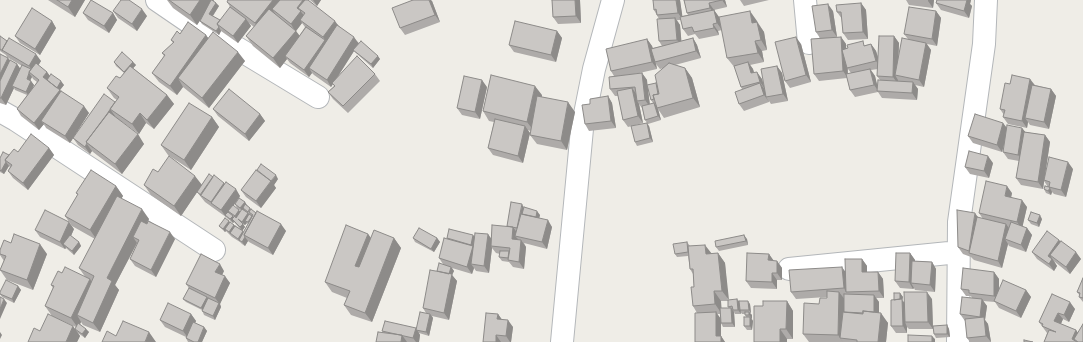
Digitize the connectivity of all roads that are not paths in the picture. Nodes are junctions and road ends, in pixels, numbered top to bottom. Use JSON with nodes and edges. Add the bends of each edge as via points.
{"nodes":[{"id":1,"x":156,"y":0,"type":"edge"},
{"id":2,"x":613,"y":0,"type":"edge"},
{"id":3,"x":805,"y":0,"type":"edge"},
{"id":4,"x":986,"y":0,"type":"edge"},
{"id":5,"x":809,"y":43,"type":"dead end"},
{"id":6,"x":318,"y":97,"type":"dead end"},
{"id":7,"x":0,"y":112,"type":"edge"},
{"id":8,"x":214,"y":250,"type":"dead end"},
{"id":9,"x":959,"y":252,"type":"junction"},
{"id":10,"x":788,"y":269,"type":"edge"},
{"id":11,"x":562,"y":342,"type":"edge"},
{"id":12,"x":958,"y":342,"type":"edge"}],
"edges":[{"from":1,"to":6,"type":"street","via":[[214,38],[237,48]]},
{"from":2,"to":11,"type":"street","via":[[594,69],[582,129]]},
{"from":3,"to":5,"type":"street"},
{"from":4,"to":9,"type":"street","via":[[984,44],[960,222]]},
{"from":7,"to":8,"type":"street"},
{"from":9,"to":10,"type":"street"},
{"from":9,"to":12,"type":"street"}]}
